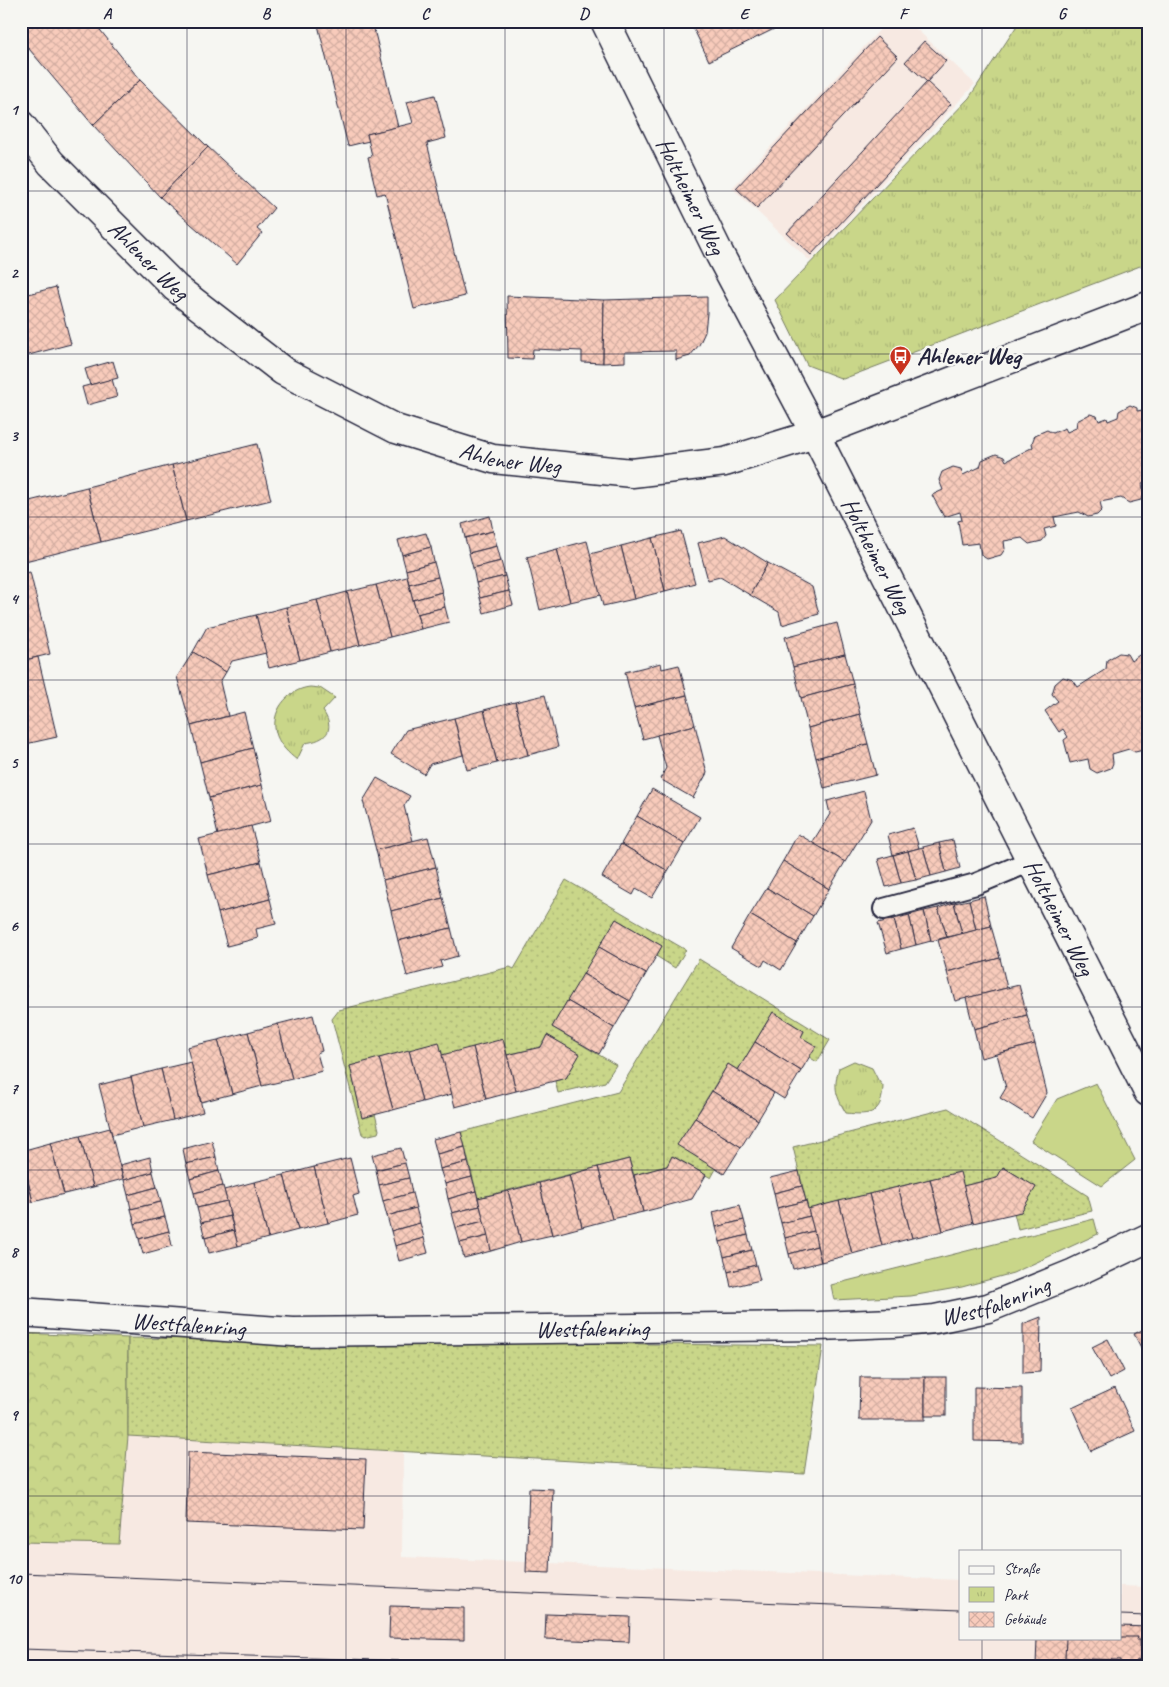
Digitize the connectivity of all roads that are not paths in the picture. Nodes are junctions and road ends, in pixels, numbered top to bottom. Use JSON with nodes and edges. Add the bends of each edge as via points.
{"nodes":[{"id":1,"x":605,"y":21,"type":"edge"},
{"id":2,"x":21,"y":125,"type":"edge"},
{"id":3,"x":1148,"y":306,"type":"edge"},
{"id":4,"x":814,"y":434,"type":"junction"},
{"id":5,"x":1031,"y":861,"type":"junction"},
{"id":6,"x":884,"y":909,"type":"dead end"},
{"id":7,"x":1148,"y":1092,"type":"edge"},
{"id":8,"x":1148,"y":1238,"type":"edge"},
{"id":9,"x":21,"y":1312,"type":"edge"}],
"edges":[{"from":1,"to":4,"type":"street","name":"Holtheimer Weg","via":[[720,255]]},
{"from":2,"to":4,"type":"street","name":"Ahlener Weg","via":[[51,163],[176,288],[282,370],[396,430],[493,459],[632,473],[725,462]]},
{"from":3,"to":4,"type":"street","name":"Ahlener Weg"},
{"from":4,"to":5,"type":"street","name":"Holtheimer Weg"},
{"from":5,"to":6,"type":"lane","via":[[976,884]]},
{"from":5,"to":7,"type":"street","name":"Holtheimer Weg"},
{"from":8,"to":9,"type":"street","name":"Westfalenring","via":[[988,1308],[935,1319],[893,1323],[293,1332]]}]}
